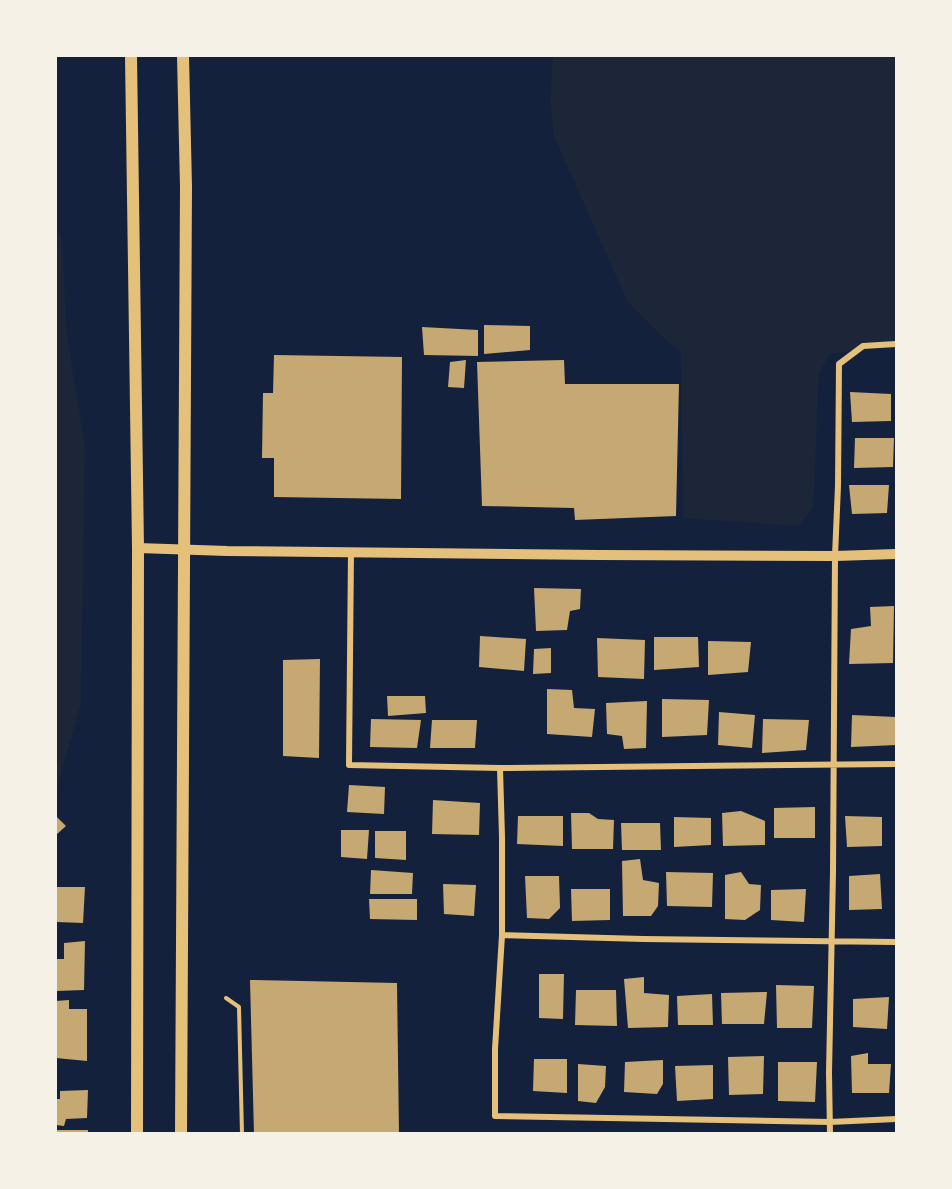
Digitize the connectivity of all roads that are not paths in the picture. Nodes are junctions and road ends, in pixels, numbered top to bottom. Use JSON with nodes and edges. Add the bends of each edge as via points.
{"nodes":[{"id":1,"x":131,"y":56,"type":"edge"},
{"id":2,"x":183,"y":56,"type":"edge"},
{"id":3,"x":897,"y":344,"type":"edge"},
{"id":4,"x":138,"y":548,"type":"junction"},
{"id":5,"x":185,"y":550,"type":"junction"},
{"id":6,"x":351,"y":551,"type":"junction"},
{"id":7,"x":897,"y":554,"type":"edge"},
{"id":8,"x":836,"y":556,"type":"junction"},
{"id":9,"x":897,"y":764,"type":"edge"},
{"id":10,"x":834,"y":765,"type":"junction"},
{"id":11,"x":500,"y":768,"type":"junction"},
{"id":12,"x":502,"y":935,"type":"junction"},
{"id":13,"x":831,"y":941,"type":"junction"},
{"id":14,"x":897,"y":942,"type":"edge"},
{"id":15,"x":897,"y":1119,"type":"edge"},
{"id":16,"x":830,"y":1122,"type":"junction"},
{"id":17,"x":136,"y":1134,"type":"edge"},
{"id":18,"x":181,"y":1134,"type":"edge"},
{"id":19,"x":830,"y":1134,"type":"edge"}],
"edges":[{"from":1,"to":4,"type":"main road"},
{"from":2,"to":5,"type":"main road"},
{"from":3,"to":8,"type":"street","via":[[862,346],[839,364]]},
{"from":4,"to":5,"type":"street"},
{"from":4,"to":17,"type":"main road"},
{"from":5,"to":6,"type":"street"},
{"from":5,"to":18,"type":"main road"},
{"from":6,"to":8,"type":"street"},
{"from":6,"to":11,"type":"street","via":[[349,765]]},
{"from":7,"to":8,"type":"street"},
{"from":8,"to":10,"type":"street"},
{"from":9,"to":10,"type":"street"},
{"from":10,"to":11,"type":"street"},
{"from":10,"to":13,"type":"street"},
{"from":11,"to":12,"type":"street"},
{"from":12,"to":13,"type":"street"},
{"from":12,"to":16,"type":"street","via":[[495,1116]]},
{"from":13,"to":14,"type":"street"},
{"from":13,"to":16,"type":"street"},
{"from":15,"to":16,"type":"street"},
{"from":16,"to":19,"type":"street"}]}
